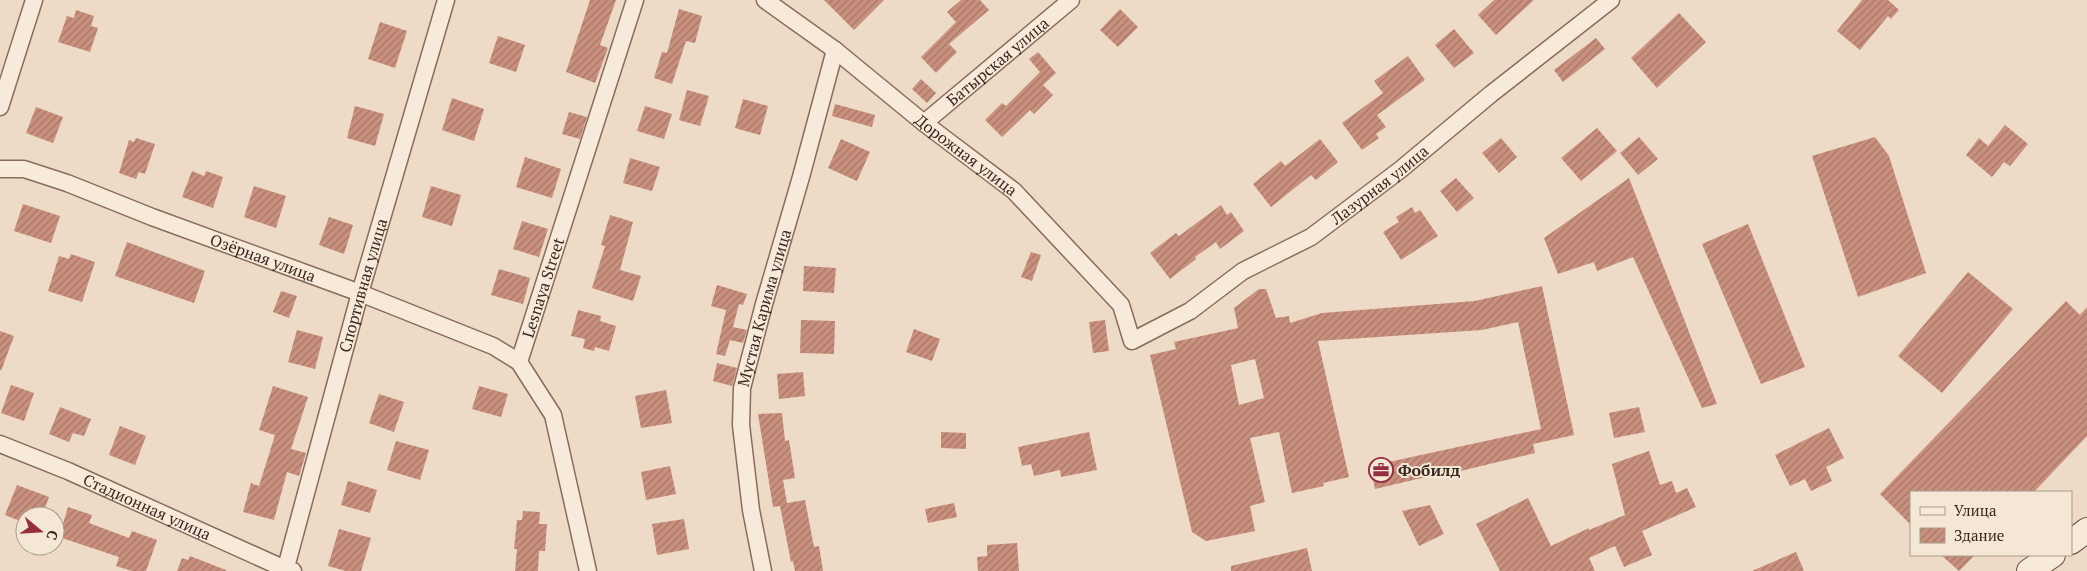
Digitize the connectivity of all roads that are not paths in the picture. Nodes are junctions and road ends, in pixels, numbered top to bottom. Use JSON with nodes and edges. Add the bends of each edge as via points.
{"nodes":[{"id":1,"x":34,"y":0,"type":"edge"},
{"id":2,"x":446,"y":0,"type":"edge"},
{"id":3,"x":635,"y":0,"type":"edge"},
{"id":4,"x":765,"y":0,"type":"edge"},
{"id":5,"x":1071,"y":0,"type":"edge"},
{"id":6,"x":1611,"y":0,"type":"edge"},
{"id":7,"x":835,"y":50,"type":"junction"},
{"id":8,"x":0,"y":107,"type":"edge"},
{"id":9,"x":924,"y":123,"type":"junction"},
{"id":10,"x":0,"y":168,"type":"edge"},
{"id":11,"x":360,"y":293,"type":"junction"},
{"id":12,"x":1132,"y":341,"type":"joint"},
{"id":13,"x":519,"y":362,"type":"junction"},
{"id":14,"x":0,"y":444,"type":"edge"},
{"id":15,"x":2087,"y":530,"type":"edge"},
{"id":16,"x":2072,"y":541,"type":"edge"},
{"id":17,"x":2051,"y":556,"type":"edge"},
{"id":18,"x":288,"y":570,"type":"edge"},
{"id":19,"x":588,"y":571,"type":"edge"},
{"id":20,"x":763,"y":571,"type":"edge"},
{"id":21,"x":2030,"y":571,"type":"edge"}],
"edges":[{"from":1,"to":8,"type":"street"},
{"from":2,"to":11,"type":"street","name":"Спортивная улица"},
{"from":3,"to":13,"type":"street","name":"Lesnaya Street"},
{"from":4,"to":7,"type":"street","name":"Дорожная улица"},
{"from":5,"to":9,"type":"street","name":"Батырская улица"},
{"from":6,"to":12,"type":"street","name":"Лазурная улица","via":[[1400,170],[1311,237],[1244,271],[1190,311]]},
{"from":7,"to":9,"type":"street","name":"Дорожная улица"},
{"from":7,"to":20,"type":"street","name":"Мустая Карима улица","via":[[742,388],[741,425],[751,510]]},
{"from":9,"to":12,"type":"street","name":"Дорожная улица","via":[[1014,191],[1121,306]]},
{"from":10,"to":11,"type":"street","name":"Озёрная улица","via":[[24,169],[67,183],[152,218]]},
{"from":11,"to":13,"type":"street","name":"Озёрная улица","via":[[493,346]]},
{"from":11,"to":18,"type":"street","name":"Спортивная улица"},
{"from":13,"to":19,"type":"street","via":[[553,415]]},
{"from":14,"to":18,"type":"street","name":"Стадионная улица","via":[[68,471]]},
{"from":15,"to":16,"type":"street"},
{"from":17,"to":21,"type":"street"}]}
